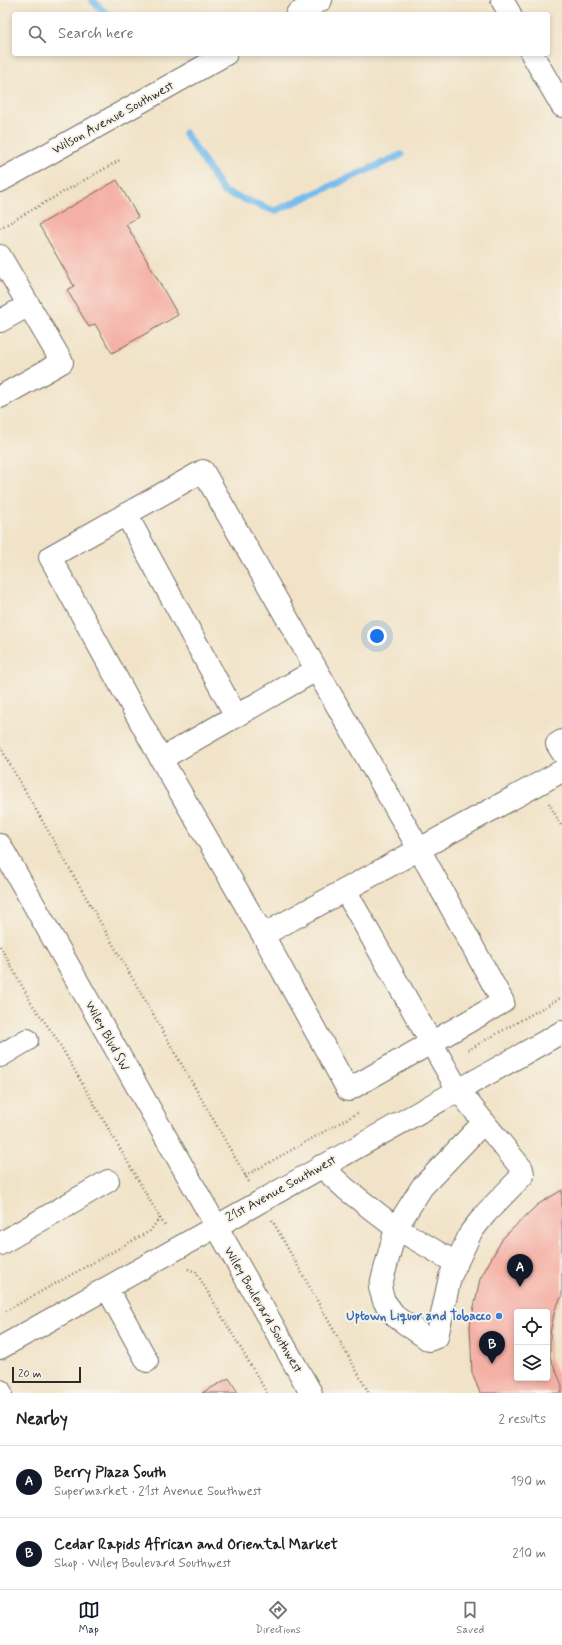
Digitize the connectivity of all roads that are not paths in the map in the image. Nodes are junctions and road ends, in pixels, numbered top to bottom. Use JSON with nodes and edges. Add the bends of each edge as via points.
{"nodes":[{"id":1,"x":321,"y":0,"type":"edge"},
{"id":2,"x":502,"y":0,"type":"edge"},
{"id":3,"x":300,"y":12,"type":"edge"},
{"id":4,"x":509,"y":12,"type":"edge"},
{"id":5,"x":222,"y":56,"type":"edge"},
{"id":6,"x":533,"y":56,"type":"edge"},
{"id":7,"x":562,"y":106,"type":"edge"},
{"id":8,"x":0,"y":181,"type":"edge"},
{"id":9,"x":0,"y":256,"type":"edge"},
{"id":10,"x":29,"y":305,"type":"junction"},
{"id":11,"x":0,"y":321,"type":"edge"},
{"id":12,"x":0,"y":397,"type":"edge"},
{"id":13,"x":126,"y":514,"type":"junction"},
{"id":14,"x":316,"y":670,"type":"junction"},
{"id":15,"x":236,"y":716,"type":"junction"},
{"id":16,"x":161,"y":759,"type":"junction"},
{"id":17,"x":562,"y":771,"type":"edge"},
{"id":18,"x":0,"y":845,"type":"edge"},
{"id":19,"x":419,"y":849,"type":"junction"},
{"id":20,"x":345,"y":890,"type":"junction"},
{"id":21,"x":263,"y":935,"type":"junction"},
{"id":22,"x":562,"y":1032,"type":"edge"},
{"id":23,"x":27,"y":1040,"type":"dead end"},
{"id":24,"x":431,"y":1043,"type":"junction"},
{"id":25,"x":0,"y":1056,"type":"edge"},
{"id":26,"x":458,"y":1090,"type":"junction"},
{"id":27,"x":484,"y":1122,"type":"junction"},
{"id":28,"x":321,"y":1166,"type":"junction"},
{"id":29,"x":108,"y":1181,"type":"dead end"},
{"id":30,"x":215,"y":1226,"type":"junction"},
{"id":31,"x":396,"y":1228,"type":"junction"},
{"id":32,"x":0,"y":1244,"type":"edge"},
{"id":33,"x":456,"y":1263,"type":"junction"},
{"id":34,"x":107,"y":1288,"type":"junction"},
{"id":35,"x":0,"y":1348,"type":"edge"},
{"id":36,"x":147,"y":1361,"type":"dead end"},
{"id":37,"x":311,"y":1393,"type":"edge"}],
"edges":[{"from":1,"to":3,"type":"street"},
{"from":2,"to":4,"type":"street"},
{"from":5,"to":8,"type":"street","name":"Wilson Avenue Southwest"},
{"from":6,"to":7,"type":"street"},
{"from":9,"to":10,"type":"street"},
{"from":10,"to":11,"type":"street"},
{"from":10,"to":12,"type":"street","via":[[62,362]]},
{"from":13,"to":14,"type":"street","via":[[203,471]]},
{"from":13,"to":15,"type":"street"},
{"from":13,"to":16,"type":"street","via":[[50,557]]},
{"from":14,"to":15,"type":"street"},
{"from":14,"to":19,"type":"street"},
{"from":15,"to":16,"type":"street"},
{"from":16,"to":21,"type":"street"},
{"from":17,"to":19,"type":"street"},
{"from":18,"to":30,"type":"street","name":"Wiley Blvd SW"},
{"from":19,"to":20,"type":"street"},
{"from":19,"to":24,"type":"street","via":[[503,1002]]},
{"from":20,"to":21,"type":"street"},
{"from":20,"to":24,"type":"street"},
{"from":21,"to":24,"type":"street","via":[[348,1090]]},
{"from":22,"to":26,"type":"street","name":"21st Avenue Southwest"},
{"from":23,"to":25,"type":"street"},
{"from":24,"to":26,"type":"street"},
{"from":26,"to":27,"type":"street"},
{"from":26,"to":28,"type":"street","name":"21st Avenue Southwest"},
{"from":27,"to":31,"type":"street","via":[[422,1187]]},
{"from":27,"to":33,"type":"street","via":[[522,1169],[523,1176],[471,1232]]},
{"from":28,"to":30,"type":"street","name":"21st Avenue Southwest"},
{"from":28,"to":31,"type":"street"},
{"from":29,"to":32,"type":"street"},
{"from":30,"to":34,"type":"street","name":"21st Avenue Southwest"},
{"from":30,"to":37,"type":"street","name":"Wiley Boulevard Southwest"},
{"from":31,"to":33,"type":"street"},
{"from":31,"to":33,"type":"street","via":[[380,1288],[384,1301],[396,1317],[429,1340],[437,1337],[450,1277]]},
{"from":34,"to":35,"type":"street","name":"21st Avenue Southwest"},
{"from":34,"to":36,"type":"street"}]}
